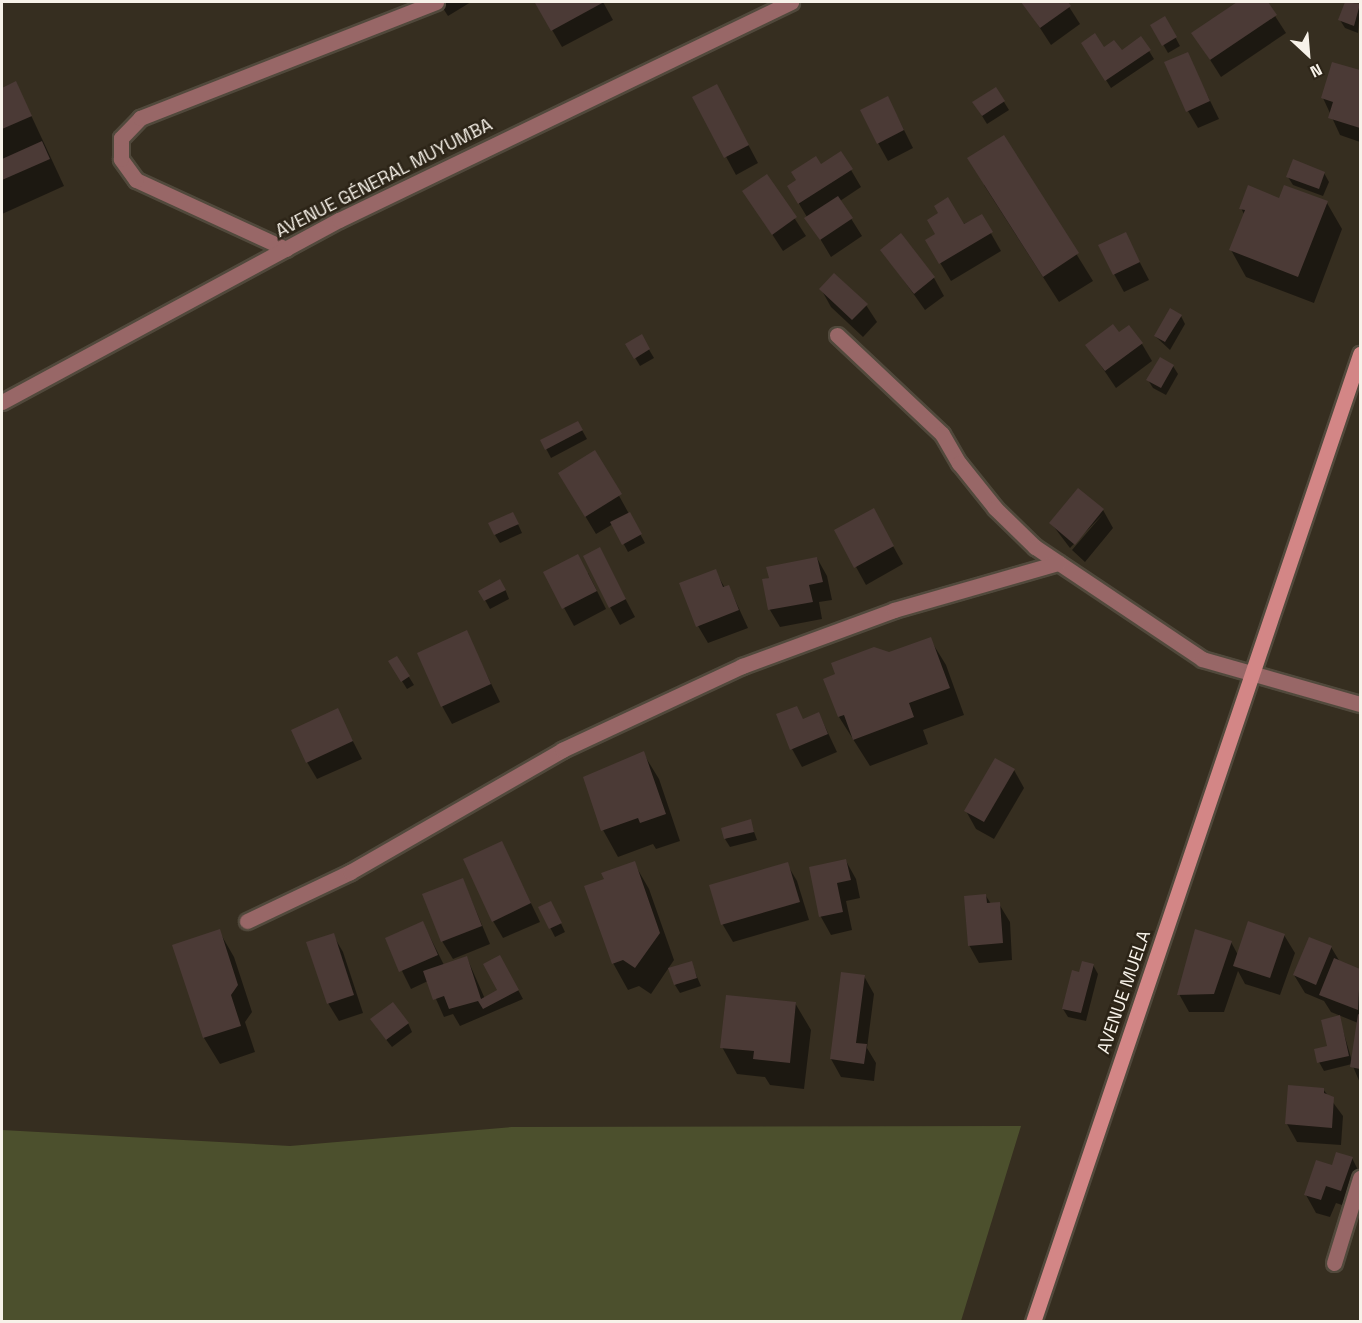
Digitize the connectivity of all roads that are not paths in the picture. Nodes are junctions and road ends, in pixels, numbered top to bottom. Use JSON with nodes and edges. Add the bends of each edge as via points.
{"nodes":[{"id":1,"x":436,"y":2,"type":"edge"},
{"id":2,"x":791,"y":2,"type":"edge"},
{"id":3,"x":286,"y":249,"type":"junction"},
{"id":4,"x":837,"y":335,"type":"dead end"},
{"id":5,"x":1360,"y":354,"type":"edge"},
{"id":6,"x":2,"y":402,"type":"edge"},
{"id":7,"x":1058,"y":563,"type":"junction"},
{"id":8,"x":1252,"y":674,"type":"junction"},
{"id":9,"x":1360,"y":704,"type":"edge"},
{"id":10,"x":247,"y":921,"type":"dead end"},
{"id":11,"x":1360,"y":1178,"type":"edge"},
{"id":12,"x":1334,"y":1263,"type":"dead end"},
{"id":13,"x":1033,"y":1322,"type":"edge"}],
"edges":[{"from":1,"to":3,"type":"street","via":[[140,118],[122,138],[121,159],[136,180]]},
{"from":2,"to":3,"type":"street","name":"AVENUE GÉNERAL MUYUMBA"},
{"from":3,"to":6,"type":"street","name":"AVENUE GÉNERAL MUYUMBA"},
{"from":4,"to":7,"type":"street","via":[[942,434],[959,463],[995,508]]},
{"from":5,"to":8,"type":"street","name":"AVENUE MUELA"},
{"from":7,"to":8,"type":"street","via":[[1190,653]]},
{"from":7,"to":10,"type":"street","via":[[894,610],[742,666],[562,750],[351,872]]},
{"from":8,"to":9,"type":"street"},
{"from":8,"to":13,"type":"street","name":"AVENUE MUELA"},
{"from":11,"to":12,"type":"street"}]}
